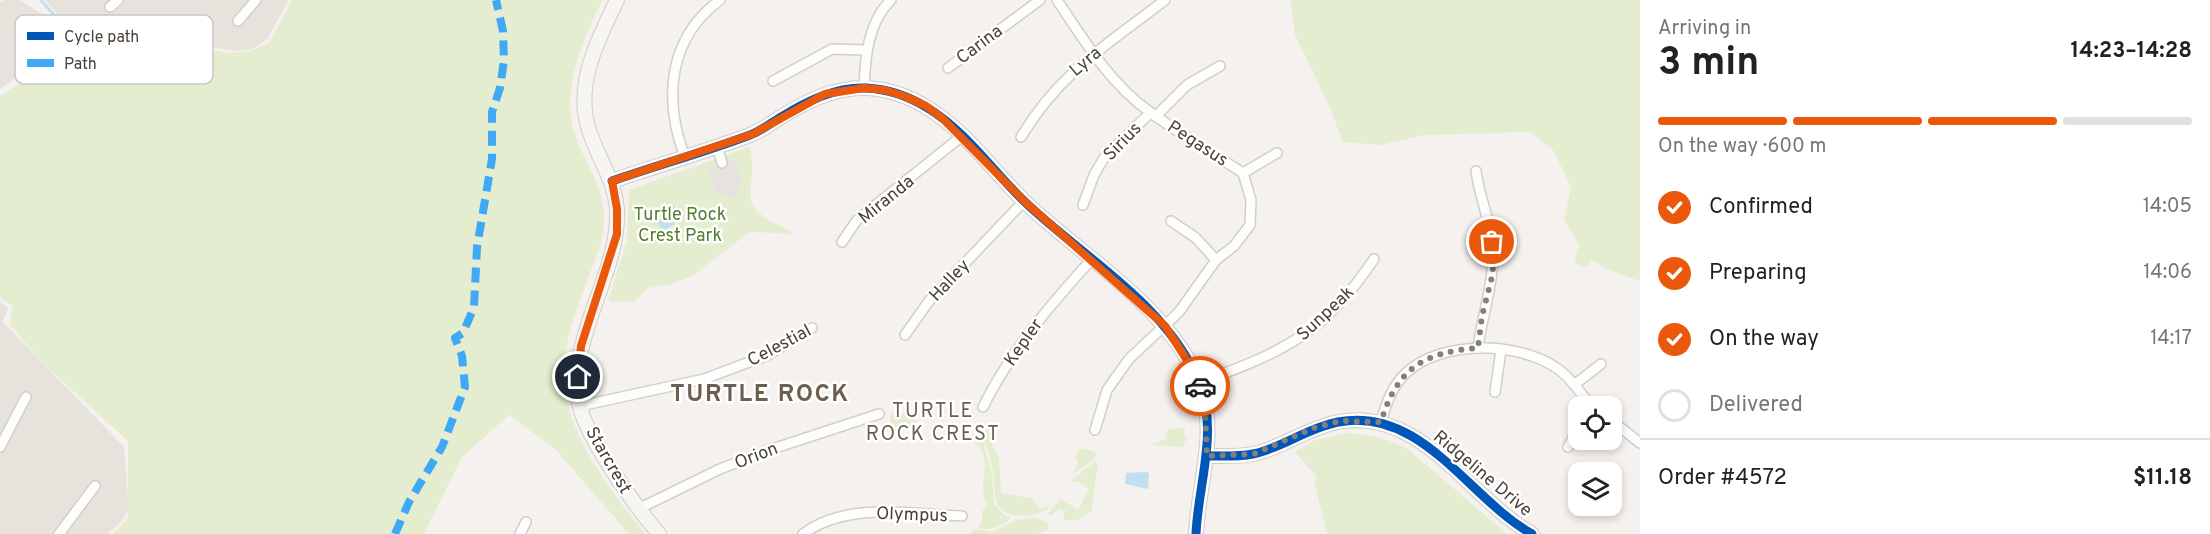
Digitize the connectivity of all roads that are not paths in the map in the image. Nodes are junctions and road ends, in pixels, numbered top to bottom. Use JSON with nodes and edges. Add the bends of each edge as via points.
{"nodes":[{"id":1,"x":118,"y":0,"type":"edge"},
{"id":2,"x":256,"y":0,"type":"edge"},
{"id":3,"x":617,"y":0,"type":"edge"},
{"id":4,"x":720,"y":0,"type":"edge"},
{"id":5,"x":891,"y":0,"type":"edge"},
{"id":6,"x":1040,"y":0,"type":"edge"},
{"id":7,"x":1057,"y":0,"type":"edge"},
{"id":8,"x":1165,"y":0,"type":"edge"},
{"id":9,"x":110,"y":7,"type":"dead end"},
{"id":10,"x":238,"y":21,"type":"dead end"},
{"id":11,"x":865,"y":50,"type":"junction"},
{"id":12,"x":1093,"y":53,"type":"junction"},
{"id":13,"x":1220,"y":66,"type":"dead end"},
{"id":14,"x":948,"y":68,"type":"dead end"},
{"id":15,"x":772,"y":81,"type":"dead end"},
{"id":16,"x":864,"y":88,"type":"junction"},
{"id":17,"x":1153,"y":114,"type":"junction"},
{"id":18,"x":962,"y":136,"type":"junction"},
{"id":19,"x":1021,"y":137,"type":"dead end"},
{"id":20,"x":717,"y":146,"type":"junction"},
{"id":21,"x":1277,"y":153,"type":"dead end"},
{"id":22,"x":685,"y":157,"type":"junction"},
{"id":23,"x":722,"y":163,"type":"dead end"},
{"id":24,"x":1476,"y":171,"type":"dead end"},
{"id":25,"x":1243,"y":173,"type":"junction"},
{"id":26,"x":612,"y":181,"type":"junction"},
{"id":27,"x":1024,"y":201,"type":"junction"},
{"id":28,"x":1083,"y":205,"type":"dead end"},
{"id":29,"x":1171,"y":220,"type":"dead end"},
{"id":30,"x":842,"y":242,"type":"dead end"},
{"id":31,"x":1374,"y":259,"type":"dead end"},
{"id":32,"x":1092,"y":260,"type":"junction"},
{"id":33,"x":1216,"y":260,"type":"junction"},
{"id":34,"x":1165,"y":326,"type":"junction"},
{"id":35,"x":812,"y":328,"type":"dead end"},
{"id":36,"x":905,"y":335,"type":"dead end"},
{"id":37,"x":1478,"y":348,"type":"junction"},
{"id":38,"x":1501,"y":350,"type":"junction"},
{"id":39,"x":1601,"y":364,"type":"dead end"},
{"id":40,"x":1199,"y":383,"type":"junction"},
{"id":41,"x":1574,"y":385,"type":"junction"},
{"id":42,"x":1495,"y":392,"type":"dead end"},
{"id":43,"x":1583,"y":396,"type":"edge"},
{"id":44,"x":26,"y":397,"type":"dead end"},
{"id":45,"x":580,"y":406,"type":"junction"},
{"id":46,"x":983,"y":407,"type":"dead end"},
{"id":47,"x":879,"y":414,"type":"dead end"},
{"id":48,"x":1381,"y":422,"type":"junction"},
{"id":49,"x":1622,"y":429,"type":"edge"},
{"id":50,"x":1095,"y":430,"type":"dead end"},
{"id":51,"x":1640,"y":443,"type":"edge"},
{"id":52,"x":0,"y":447,"type":"edge"},
{"id":53,"x":1207,"y":456,"type":"junction"},
{"id":54,"x":95,"y":486,"type":"dead end"},
{"id":55,"x":639,"y":509,"type":"junction"},
{"id":56,"x":962,"y":516,"type":"dead end"},
{"id":57,"x":526,"y":522,"type":"dead end"},
{"id":58,"x":59,"y":534,"type":"edge"},
{"id":59,"x":519,"y":534,"type":"edge"},
{"id":60,"x":659,"y":534,"type":"edge"},
{"id":61,"x":803,"y":534,"type":"edge"},
{"id":62,"x":1196,"y":534,"type":"edge"},
{"id":63,"x":1532,"y":534,"type":"edge"}],
"edges":[{"from":1,"to":9,"type":"street"},
{"from":2,"to":10,"type":"street"},
{"from":3,"to":26,"type":"street","name":"Starcrest","via":[[593,50],[585,90],[588,129]]},
{"from":4,"to":22,"type":"street","via":[[693,27],[672,83],[671,111]]},
{"from":5,"to":11,"type":"street","via":[[884,6]]},
{"from":6,"to":14,"type":"street","name":"Carina"},
{"from":7,"to":12,"type":"street","name":"Pegasus"},
{"from":8,"to":12,"type":"street","name":"Lyra"},
{"from":11,"to":15,"type":"street","via":[[832,49]]},
{"from":11,"to":16,"type":"street"},
{"from":12,"to":17,"type":"street","name":"Pegasus","via":[[1114,79]]},
{"from":12,"to":19,"type":"street","name":"Lyra","via":[[1046,98]]},
{"from":13,"to":17,"type":"street","name":"Sirius","via":[[1187,85]]},
{"from":16,"to":18,"type":"street","via":[[884,90],[926,106]]},
{"from":16,"to":20,"type":"street","via":[[825,94],[753,134]]},
{"from":17,"to":25,"type":"street","name":"Pegasus"},
{"from":17,"to":28,"type":"street","name":"Sirius","via":[[1104,158]]},
{"from":18,"to":27,"type":"street"},
{"from":18,"to":30,"type":"street","name":"Miranda","via":[[857,220]]},
{"from":20,"to":22,"type":"street"},
{"from":20,"to":23,"type":"street"},
{"from":21,"to":25,"type":"street"},
{"from":22,"to":26,"type":"street"},
{"from":24,"to":37,"type":"street","via":[[1492,242],[1493,273]]},
{"from":25,"to":33,"type":"street","name":"Pegasus","via":[[1251,200],[1250,225],[1234,246]]},
{"from":26,"to":45,"type":"street","name":"Starcrest","via":[[617,234],[581,346]]},
{"from":27,"to":32,"type":"street"},
{"from":27,"to":36,"type":"street","name":"Halley","via":[[929,301]]},
{"from":29,"to":33,"type":"street","via":[[1196,238]]},
{"from":31,"to":40,"type":"street","name":"Sunpeak","via":[[1340,304],[1298,340]]},
{"from":32,"to":34,"type":"street"},
{"from":32,"to":46,"type":"street","name":"Kepler","via":[[1042,313]]},
{"from":33,"to":34,"type":"street","name":"Pegasus"},
{"from":34,"to":40,"type":"street"},
{"from":34,"to":50,"type":"street","name":"Pegasus","via":[[1129,359],[1107,390]]},
{"from":35,"to":45,"type":"street","name":"Celestial","via":[[768,355],[704,379]]},
{"from":37,"to":38,"type":"street"},
{"from":37,"to":48,"type":"street","via":[[1442,352],[1420,362],[1392,390]]},
{"from":38,"to":41,"type":"street","via":[[1541,359]]},
{"from":38,"to":42,"type":"street"},
{"from":39,"to":41,"type":"street"},
{"from":40,"to":53,"type":"street","via":[[1205,406]]},
{"from":41,"to":43,"type":"street"},
{"from":44,"to":52,"type":"street"},
{"from":45,"to":55,"type":"street","name":"Starcrest","via":[[599,447]]},
{"from":47,"to":55,"type":"street","name":"Orion","via":[[720,469]]},
{"from":48,"to":53,"type":"street","name":"Ridgeline Drive","via":[[1341,421],[1316,427],[1254,454]]},
{"from":48,"to":63,"type":"street","name":"Ridgeline Drive","via":[[1414,436],[1497,509]]},
{"from":49,"to":51,"type":"street"},
{"from":53,"to":62,"type":"street"},
{"from":54,"to":58,"type":"street"},
{"from":55,"to":60,"type":"street","name":"Starcrest"},
{"from":56,"to":61,"type":"street","name":"Olympus","via":[[861,513],[837,518]]},
{"from":57,"to":59,"type":"street"}]}
